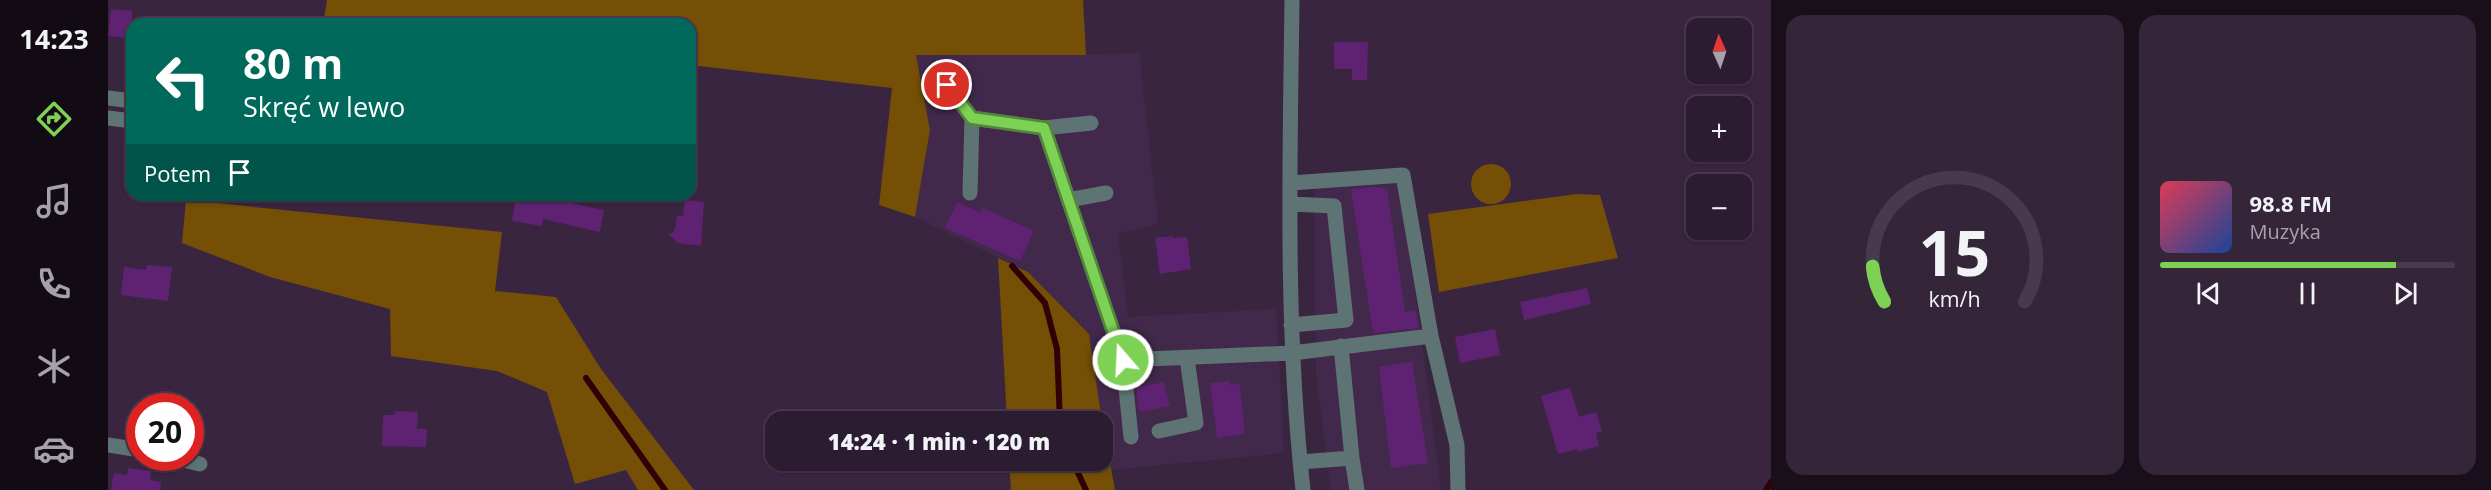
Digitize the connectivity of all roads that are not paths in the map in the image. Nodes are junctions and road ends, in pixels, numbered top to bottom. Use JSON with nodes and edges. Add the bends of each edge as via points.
{"nodes":[{"id":1,"x":1292,"y":0,"type":"edge"},
{"id":2,"x":947,"y":85,"type":"dead end"},
{"id":3,"x":108,"y":98,"type":"edge"},
{"id":4,"x":126,"y":100,"type":"edge"},
{"id":5,"x":108,"y":118,"type":"edge"},
{"id":6,"x":972,"y":118,"type":"junction"},
{"id":7,"x":126,"y":120,"type":"edge"},
{"id":8,"x":1091,"y":123,"type":"dead end"},
{"id":9,"x":1044,"y":128,"type":"junction"},
{"id":10,"x":1291,"y":183,"type":"junction"},
{"id":11,"x":1106,"y":192,"type":"dead end"},
{"id":12,"x":970,"y":193,"type":"dead end"},
{"id":13,"x":1068,"y":200,"type":"junction"},
{"id":14,"x":1291,"y":204,"type":"junction"},
{"id":15,"x":1291,"y":325,"type":"junction"},
{"id":16,"x":1431,"y":336,"type":"junction"},
{"id":17,"x":1341,"y":345,"type":"junction"},
{"id":18,"x":1292,"y":353,"type":"junction"},
{"id":19,"x":1187,"y":358,"type":"junction"},
{"id":20,"x":1123,"y":360,"type":"junction"},
{"id":21,"x":1159,"y":431,"type":"dead end"},
{"id":22,"x":1131,"y":437,"type":"dead end"},
{"id":23,"x":108,"y":445,"type":"edge"},
{"id":24,"x":126,"y":447,"type":"edge"},
{"id":25,"x":1352,"y":458,"type":"junction"},
{"id":26,"x":1300,"y":462,"type":"junction"},
{"id":27,"x":1303,"y":490,"type":"edge"},
{"id":28,"x":1357,"y":490,"type":"edge"},
{"id":29,"x":1458,"y":490,"type":"edge"}],
"edges":[{"from":1,"to":10,"type":"street"},
{"from":2,"to":6,"type":"street"},
{"from":3,"to":4,"type":"street"},
{"from":5,"to":7,"type":"street"},
{"from":6,"to":9,"type":"street"},
{"from":6,"to":12,"type":"street"},
{"from":8,"to":9,"type":"street"},
{"from":9,"to":13,"type":"street"},
{"from":10,"to":14,"type":"street"},
{"from":10,"to":16,"type":"street","via":[[1403,175]]},
{"from":11,"to":13,"type":"street"},
{"from":13,"to":20,"type":"street"},
{"from":14,"to":15,"type":"street"},
{"from":14,"to":15,"type":"street","via":[[1334,206],[1346,320]]},
{"from":15,"to":18,"type":"street"},
{"from":16,"to":17,"type":"street"},
{"from":16,"to":29,"type":"street","via":[[1457,446]]},
{"from":17,"to":18,"type":"street"},
{"from":17,"to":25,"type":"street"},
{"from":18,"to":19,"type":"street"},
{"from":18,"to":26,"type":"street"},
{"from":19,"to":20,"type":"street"},
{"from":19,"to":21,"type":"street","via":[[1196,423]]},
{"from":20,"to":22,"type":"street"},
{"from":23,"to":24,"type":"street"},
{"from":25,"to":26,"type":"street"},
{"from":25,"to":28,"type":"street"},
{"from":26,"to":27,"type":"street"}]}
